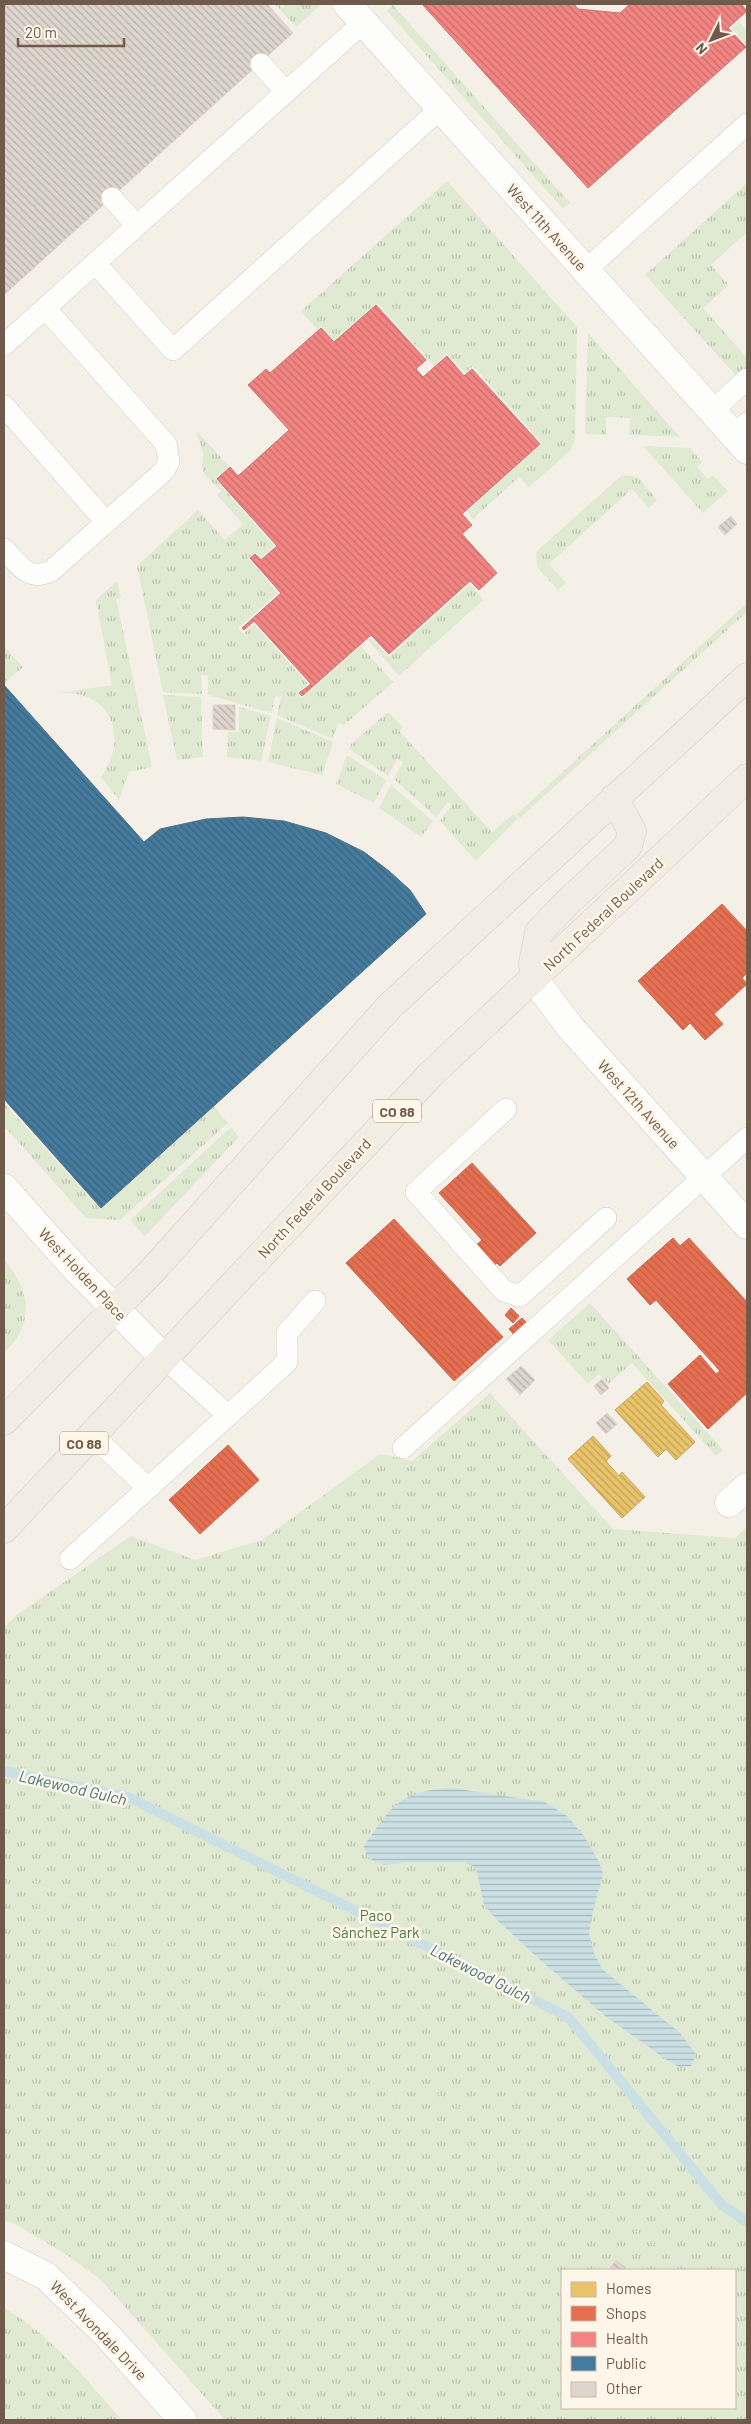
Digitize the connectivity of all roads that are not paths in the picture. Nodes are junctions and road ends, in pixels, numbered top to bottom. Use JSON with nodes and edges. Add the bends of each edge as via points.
{"nodes":[{"id":1,"x":355,"y":13,"type":"edge"},
{"id":2,"x":260,"y":64,"type":"dead end"},
{"id":3,"x":286,"y":92,"type":"junction"},
{"id":4,"x":441,"y":108,"type":"junction"},
{"id":5,"x":747,"y":124,"type":"edge"},
{"id":6,"x":112,"y":198,"type":"dead end"},
{"id":7,"x":136,"y":226,"type":"junction"},
{"id":8,"x":95,"y":263,"type":"junction"},
{"id":9,"x":586,"y":270,"type":"junction"},
{"id":10,"x":45,"y":308,"type":"junction"},
{"id":11,"x":4,"y":345,"type":"edge"},
{"id":12,"x":747,"y":380,"type":"edge"},
{"id":13,"x":4,"y":406,"type":"edge"},
{"id":14,"x":712,"y":411,"type":"junction"},
{"id":15,"x":743,"y":436,"type":"edge"},
{"id":16,"x":106,"y":522,"type":"junction"},
{"id":17,"x":4,"y":549,"type":"edge"},
{"id":18,"x":747,"y":677,"type":"edge"},
{"id":19,"x":747,"y":778,"type":"edge"},
{"id":20,"x":614,"y":798,"type":"junction"},
{"id":21,"x":534,"y":979,"type":"junction"},
{"id":22,"x":506,"y":1109,"type":"dead end"},
{"id":23,"x":747,"y":1138,"type":"edge"},
{"id":24,"x":704,"y":1177,"type":"junction"},
{"id":25,"x":4,"y":1188,"type":"edge"},
{"id":26,"x":606,"y":1218,"type":"dead end"},
{"id":27,"x":747,"y":1225,"type":"edge"},
{"id":28,"x":315,"y":1302,"type":"dead end"},
{"id":29,"x":116,"y":1309,"type":"junction"},
{"id":30,"x":164,"y":1358,"type":"junction"},
{"id":31,"x":228,"y":1415,"type":"junction"},
{"id":32,"x":4,"y":1421,"type":"edge"},
{"id":33,"x":92,"y":1435,"type":"junction"},
{"id":34,"x":403,"y":1448,"type":"dead end"},
{"id":35,"x":148,"y":1488,"type":"junction"},
{"id":36,"x":4,"y":1529,"type":"edge"},
{"id":37,"x":70,"y":1560,"type":"dead end"},
{"id":38,"x":4,"y":2255,"type":"edge"},
{"id":39,"x":184,"y":2420,"type":"edge"}],
"edges":[{"from":1,"to":3,"type":"lane"},
{"from":1,"to":4,"type":"street","name":"West 11th Avenue"},
{"from":2,"to":3,"type":"lane"},
{"from":3,"to":7,"type":"lane"},
{"from":4,"to":8,"type":"lane","via":[[173,350]]},
{"from":4,"to":9,"type":"street","name":"West 11th Avenue"},
{"from":5,"to":9,"type":"lane"},
{"from":6,"to":7,"type":"lane"},
{"from":7,"to":8,"type":"lane"},
{"from":8,"to":10,"type":"lane"},
{"from":9,"to":14,"type":"street","name":"West 11th Avenue"},
{"from":10,"to":11,"type":"lane"},
{"from":10,"to":16,"type":"lane","via":[[166,444],[169,462],[164,471]]},
{"from":12,"to":14,"type":"lane"},
{"from":13,"to":16,"type":"lane"},
{"from":14,"to":15,"type":"street","name":"West 11th Avenue"},
{"from":16,"to":17,"type":"lane","via":[[51,571],[42,575],[33,576],[24,571]]},
{"from":18,"to":20,"type":"main road"},
{"from":19,"to":21,"type":"main road","name":"North Federal Boulevard","number":"CO 88"},
{"from":20,"to":21,"type":"main road","via":[[632,831],[628,846],[539,932],[533,963]]},
{"from":20,"to":29,"type":"main road","via":[[390,1006]]},
{"from":21,"to":24,"type":"street","name":"West 12th Avenue","via":[[570,1027]]},
{"from":21,"to":30,"type":"main road","name":"North Federal Boulevard","number":"CO 88","via":[[430,1075]]},
{"from":22,"to":26,"type":"lane","via":[[416,1192],[504,1292],[520,1296]]},
{"from":23,"to":24,"type":"lane"},
{"from":24,"to":27,"type":"street","name":"West 12th Avenue"},
{"from":24,"to":34,"type":"lane"},
{"from":25,"to":29,"type":"street","name":"West Holden Place"},
{"from":28,"to":31,"type":"lane","via":[[287,1332],[287,1362]]},
{"from":29,"to":30,"type":"street","name":"West Holden Place"},
{"from":29,"to":32,"type":"main road"},
{"from":30,"to":31,"type":"lane"},
{"from":30,"to":33,"type":"main road","name":"North Federal Boulevard","number":"CO 88"},
{"from":31,"to":35,"type":"lane"},
{"from":33,"to":35,"type":"lane"},
{"from":33,"to":36,"type":"main road","name":"North Federal Boulevard","number":"CO 88"},
{"from":35,"to":37,"type":"lane"},
{"from":38,"to":39,"type":"street","name":"West Avondale Drive","via":[[46,2276],[106,2334]]}]}
